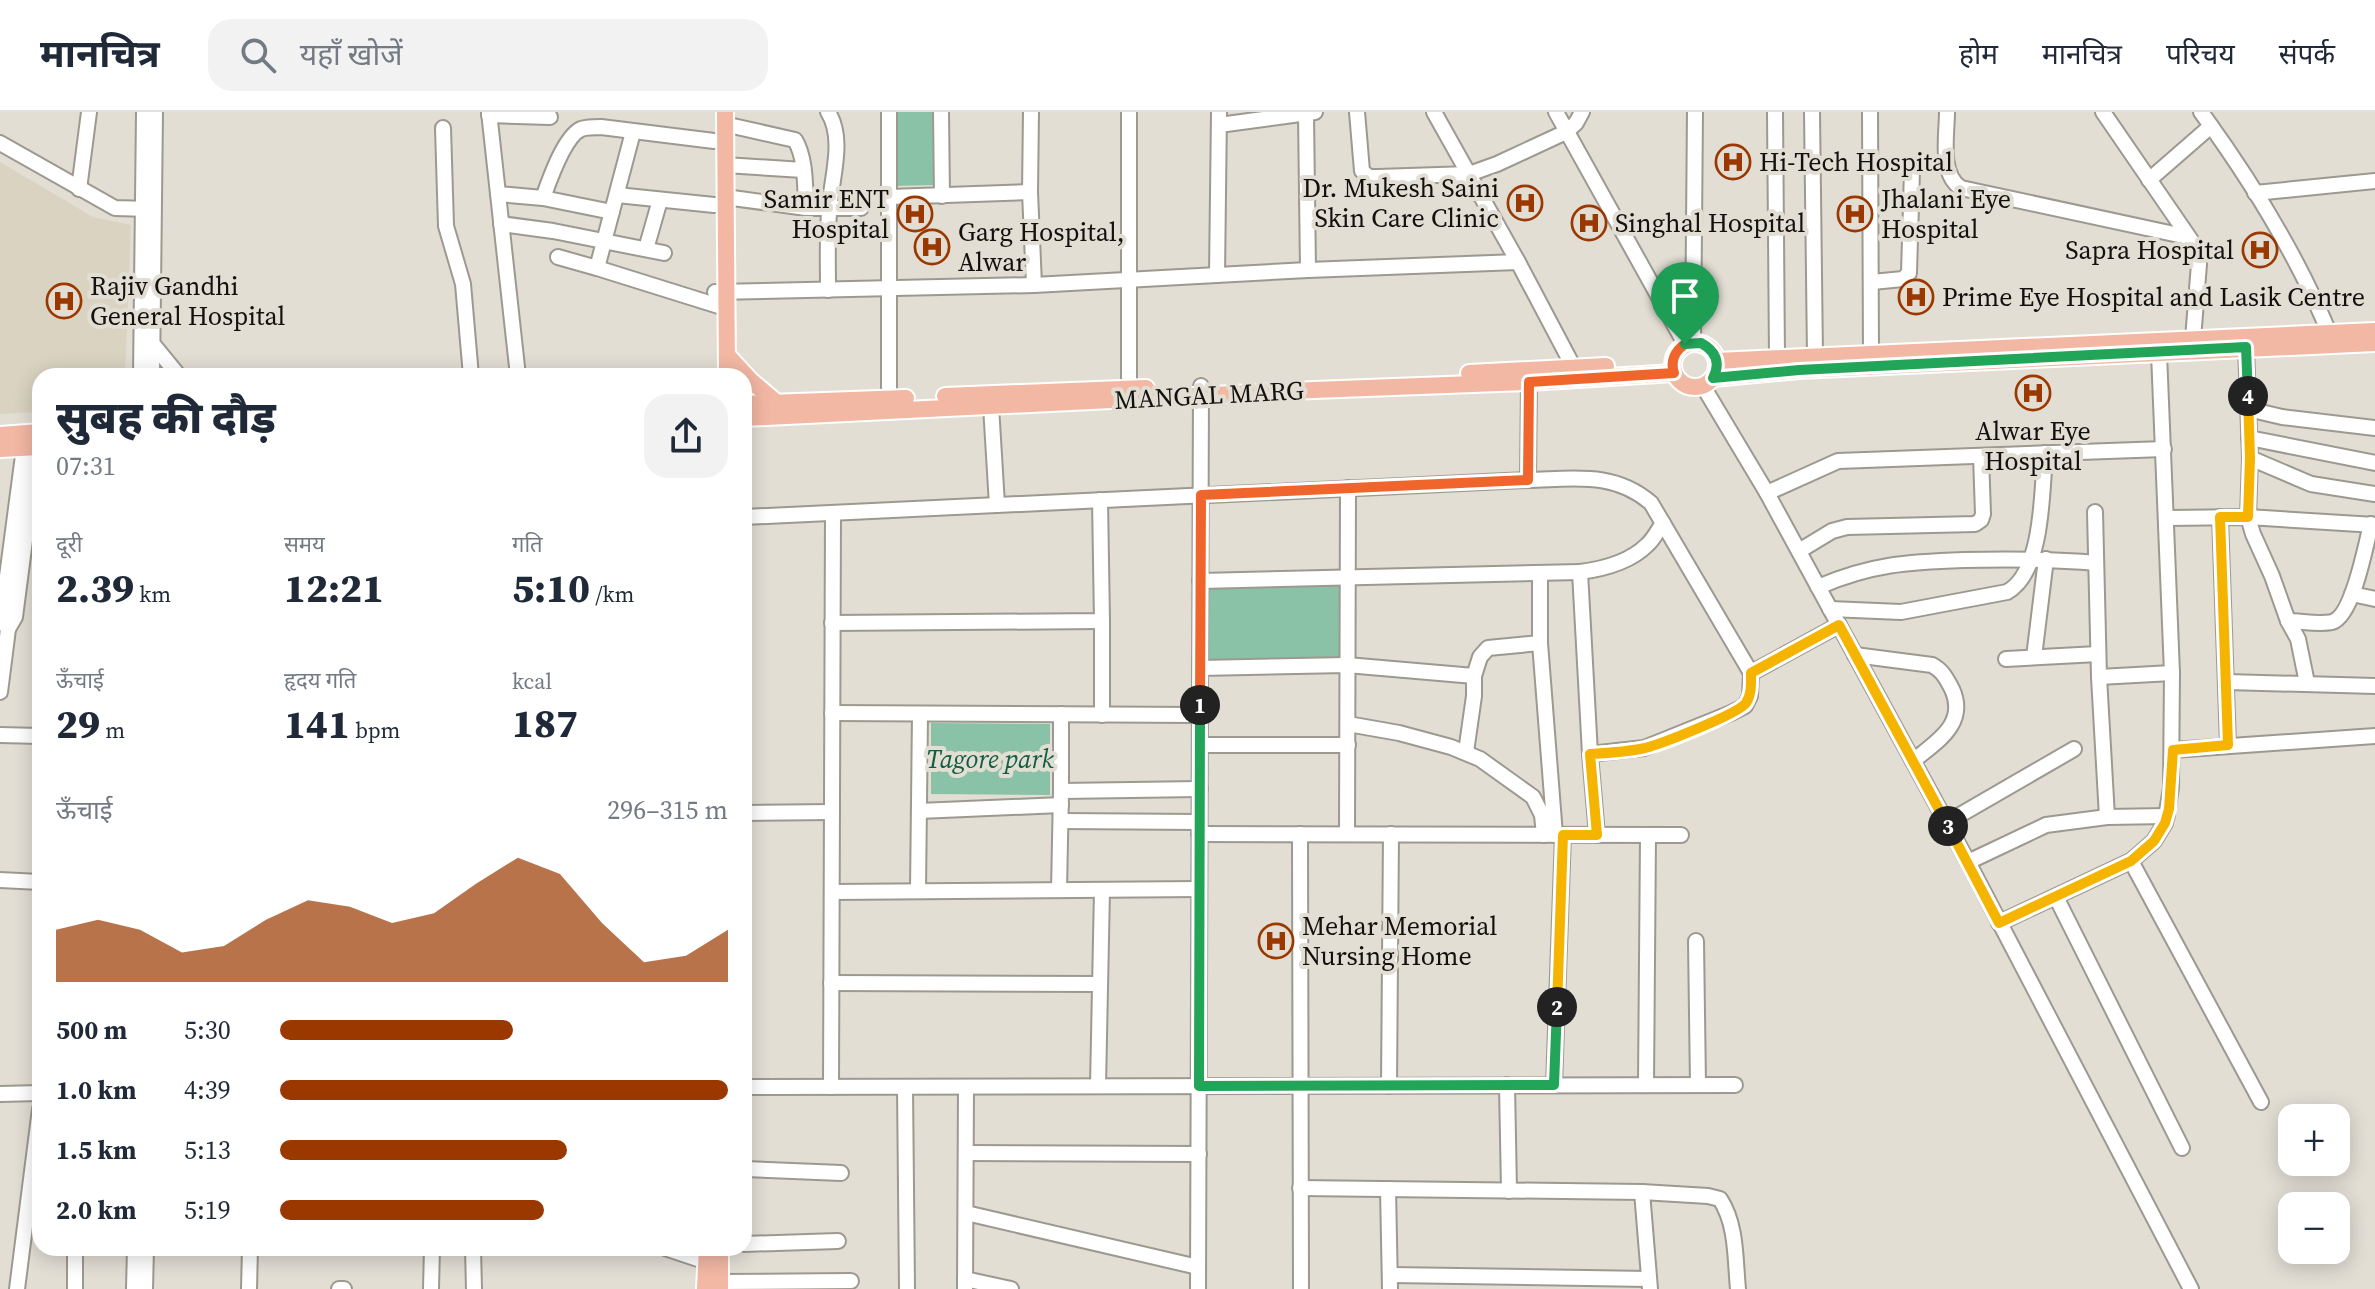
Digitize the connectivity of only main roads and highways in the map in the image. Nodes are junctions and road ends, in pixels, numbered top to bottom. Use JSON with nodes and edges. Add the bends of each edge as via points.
{"nodes":[{"id":1,"x":721,"y":116,"type":"edge"},
{"id":2,"x":720,"y":201,"type":"junction"},
{"id":3,"x":720,"y":299,"type":"junction"},
{"id":4,"x":2375,"y":331,"type":"edge"},
{"id":5,"x":2331,"y":338,"type":"junction"},
{"id":6,"x":2375,"y":343,"type":"edge"},
{"id":7,"x":727,"y":355,"type":"junction"},
{"id":8,"x":1717,"y":361,"type":"junction"},
{"id":9,"x":716,"y":368,"type":"edge"},
{"id":10,"x":727,"y":368,"type":"edge"},
{"id":11,"x":739,"y":368,"type":"edge"},
{"id":12,"x":1673,"y":368,"type":"junction"},
{"id":13,"x":752,"y":382,"type":"edge"},
{"id":14,"x":1708,"y":382,"type":"junction"},
{"id":15,"x":1201,"y":391,"type":"junction"},
{"id":16,"x":991,"y":400,"type":"junction"},
{"id":17,"x":777,"y":403,"type":"junction"},
{"id":18,"x":752,"y":404,"type":"edge"},
{"id":19,"x":752,"y":417,"type":"edge"},
{"id":20,"x":0,"y":435,"type":"edge"},
{"id":21,"x":32,"y":443,"type":"edge"},
{"id":22,"x":32,"y":444,"type":"edge"},
{"id":23,"x":0,"y":449,"type":"edge"},
{"id":24,"x":711,"y":1256,"type":"edge"},
{"id":25,"x":715,"y":1287,"type":"edge"}],
"edges":[{"from":1,"to":2,"type":"main road","via":[[725,165]]},
{"from":1,"to":2,"type":"main road","via":[[714,141]]},
{"from":2,"to":3,"type":"main road"},
{"from":3,"to":7,"type":"main road"},
{"from":3,"to":9,"type":"main road"},
{"from":4,"to":5,"type":"main road"},
{"from":5,"to":6,"type":"main road"},
{"from":5,"to":8,"type":"main road","via":[[2193,339]]},
{"from":5,"to":14,"type":"main road","via":[[2159,353],[1799,370]]},
{"from":7,"to":10,"type":"main road"},
{"from":7,"to":11,"type":"main road"},
{"from":8,"to":12,"type":"main road","via":[[1709,347],[1689,343],[1675,353]]},
{"from":8,"to":14,"type":"main road"},
{"from":12,"to":14,"type":"main road","via":[[1687,386]]},
{"from":12,"to":15,"type":"main road","name":"MANGAL MARG","via":[[1574,368]]},
{"from":12,"to":15,"type":"main road","name":"MANGAL MARG","via":[[1529,382]]},
{"from":13,"to":17,"type":"main road"},
{"from":15,"to":16,"type":"main road","name":"MANGAL MARG"},
{"from":15,"to":16,"type":"main road","name":"MANGAL MARG","via":[[1129,388]]},
{"from":16,"to":17,"type":"main road","name":"MANGAL MARG"},
{"from":16,"to":19,"type":"main road","name":"MANGAL MARG"},
{"from":17,"to":18,"type":"main road","name":"MANGAL MARG"},
{"from":20,"to":21,"type":"main road"},
{"from":22,"to":23,"type":"main road"},
{"from":24,"to":25,"type":"main road"}]}
